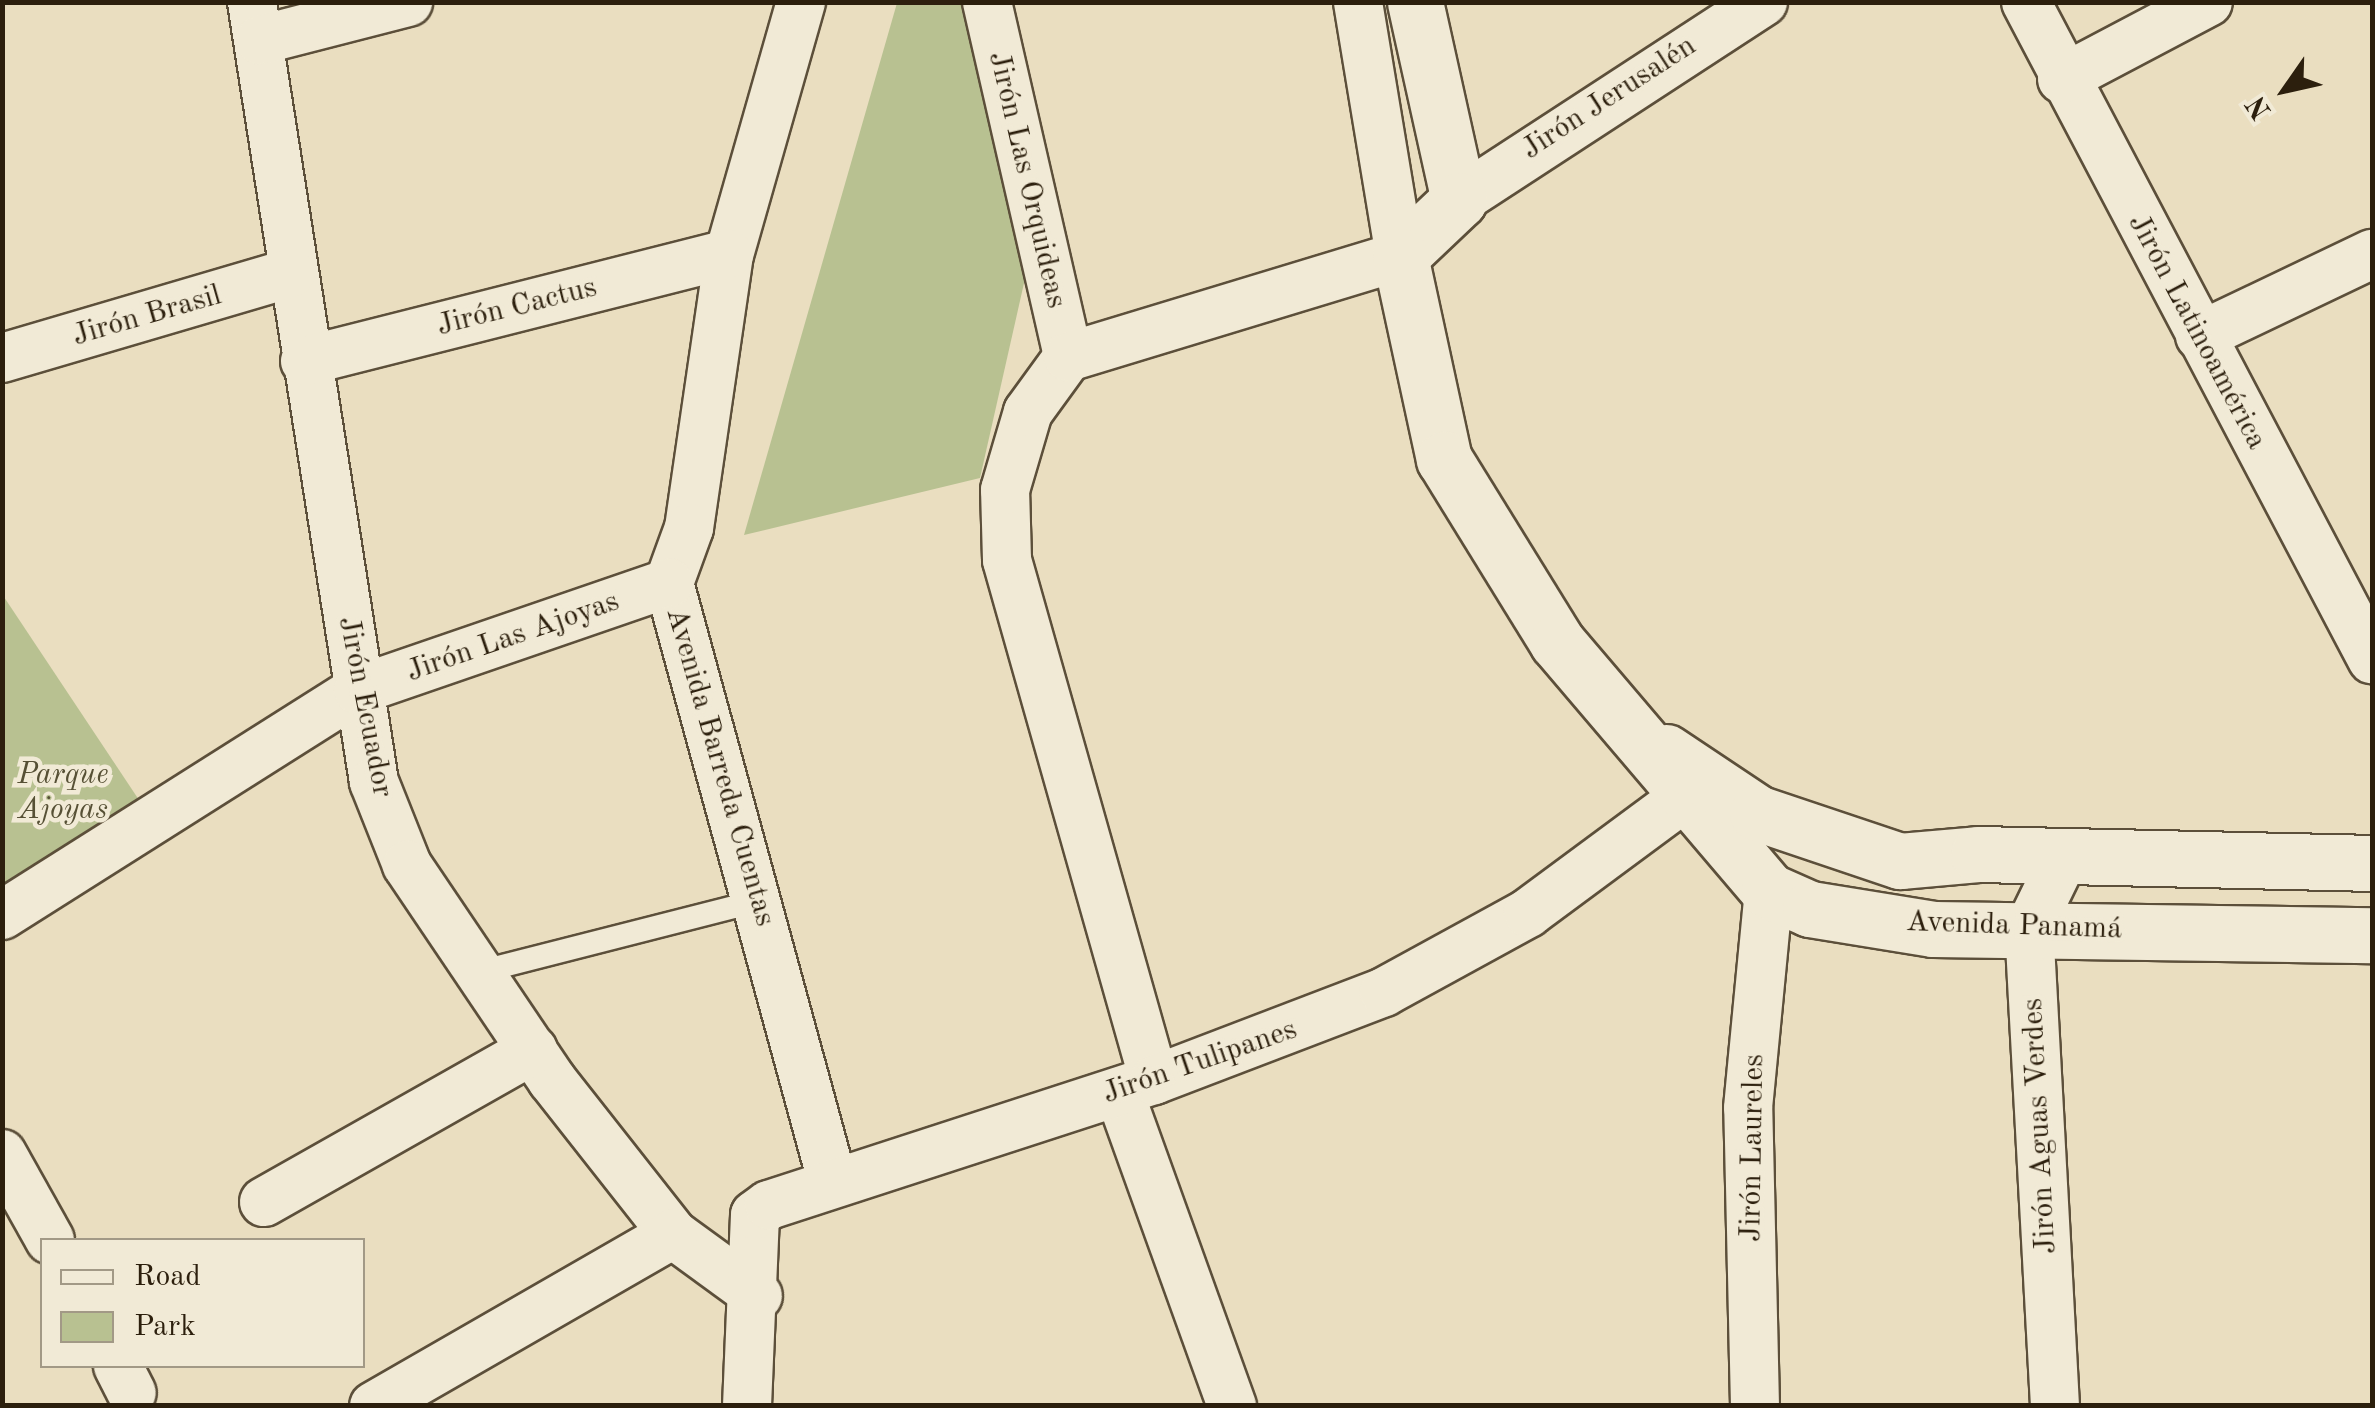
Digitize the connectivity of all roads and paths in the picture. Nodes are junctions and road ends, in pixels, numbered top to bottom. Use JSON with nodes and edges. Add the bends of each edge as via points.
{"nodes":[{"id":1,"x":408,"y":2,"type":"edge"},
{"id":2,"x":801,"y":2,"type":"edge"},
{"id":3,"x":987,"y":2,"type":"edge"},
{"id":4,"x":1358,"y":2,"type":"edge"},
{"id":5,"x":1415,"y":2,"type":"edge"},
{"id":6,"x":1763,"y":2,"type":"edge"},
{"id":7,"x":2026,"y":2,"type":"edge"},
{"id":8,"x":2208,"y":2,"type":"edge"},
{"id":9,"x":256,"y":21,"type":"edge"},
{"id":10,"x":2062,"y":80,"type":"junction"},
{"id":11,"x":1459,"y":200,"type":"junction"},
{"id":12,"x":729,"y":254,"type":"junction"},
{"id":13,"x":2372,"y":254,"type":"edge"},
{"id":14,"x":1400,"y":256,"type":"junction"},
{"id":15,"x":291,"y":273,"type":"junction"},
{"id":16,"x":2200,"y":336,"type":"junction"},
{"id":17,"x":1068,"y":357,"type":"junction"},
{"id":18,"x":2,"y":358,"type":"edge"},
{"id":19,"x":306,"y":361,"type":"junction"},
{"id":20,"x":668,"y":583,"type":"junction"},
{"id":21,"x":2372,"y":659,"type":"edge"},
{"id":22,"x":358,"y":690,"type":"junction"},
{"id":23,"x":1616,"y":721,"type":"junction"},
{"id":24,"x":1682,"y":799,"type":"junction"},
{"id":25,"x":2065,"y":856,"type":"junction"},
{"id":26,"x":2372,"y":863,"type":"edge"},
{"id":27,"x":1769,"y":891,"type":"junction"},
{"id":28,"x":758,"y":901,"type":"junction"},
{"id":29,"x":2,"y":916,"type":"edge"},
{"id":30,"x":2029,"y":929,"type":"junction"},
{"id":31,"x":2372,"y":935,"type":"edge"},
{"id":32,"x":480,"y":972,"type":"junction"},
{"id":33,"x":533,"y":1050,"type":"junction"},
{"id":34,"x":1136,"y":1086,"type":"junction"},
{"id":35,"x":2,"y":1154,"type":"edge"},
{"id":36,"x":832,"y":1180,"type":"junction"},
{"id":37,"x":264,"y":1202,"type":"dead end"},
{"id":38,"x":673,"y":1234,"type":"junction"},
{"id":39,"x":49,"y":1238,"type":"edge"},
{"id":40,"x":758,"y":1296,"type":"junction"},
{"id":41,"x":374,"y":1406,"type":"edge"},
{"id":42,"x":746,"y":1406,"type":"edge"},
{"id":43,"x":1232,"y":1406,"type":"edge"},
{"id":44,"x":1755,"y":1406,"type":"edge"},
{"id":45,"x":2055,"y":1406,"type":"edge"}],
"edges":[{"from":1,"to":9,"type":"street"},
{"from":2,"to":12,"type":"street","name":"Avenida Barreda Cuentas"},
{"from":3,"to":17,"type":"street","name":"Jirón Las Orquideas"},
{"from":4,"to":14,"type":"street","name":"Avenida Panamá"},
{"from":5,"to":11,"type":"street"},
{"from":6,"to":11,"type":"street","name":"Jirón Jerusalén"},
{"from":7,"to":10,"type":"street","name":"Jirón Latinoamérica"},
{"from":8,"to":10,"type":"street"},
{"from":9,"to":15,"type":"street","name":"Jirón Ecuador"},
{"from":10,"to":16,"type":"street","name":"Jirón Latinoamérica"},
{"from":11,"to":14,"type":"street"},
{"from":12,"to":19,"type":"street","name":"Jirón Cactus"},
{"from":12,"to":20,"type":"street","name":"Avenida Barreda Cuentas","via":[[689,528]]},
{"from":13,"to":16,"type":"street"},
{"from":14,"to":17,"type":"street"},
{"from":14,"to":23,"type":"street","name":"Avenida Panamá","via":[[1444,458]]},
{"from":15,"to":18,"type":"street","name":"Jirón Brasil"},
{"from":15,"to":19,"type":"street","name":"Jirón Ecuador"},
{"from":16,"to":21,"type":"street","name":"Jirón Latinoamérica"},
{"from":17,"to":34,"type":"street","via":[[1028,412],[1000,524]]},
{"from":19,"to":22,"type":"street","name":"Jirón Ecuador"},
{"from":20,"to":22,"type":"street","name":"Jirón Las Ajoyas"},
{"from":20,"to":28,"type":"street","name":"Avenida Barreda Cuentas"},
{"from":22,"to":29,"type":"street","name":"Jirón Las Ajoyas"},
{"from":22,"to":32,"type":"street","name":"Jirón Ecuador","via":[[374,782],[400,848]]},
{"from":23,"to":24,"type":"street","name":"Avenida Panamá"},
{"from":23,"to":25,"type":"street","name":"Avenida Panamá","via":[[1757,812],[1846,848],[1900,861]]},
{"from":24,"to":27,"type":"street","name":"Avenida Panamá"},
{"from":24,"to":34,"type":"street","name":"Jirón Tulipanes","via":[[1528,913],[1384,992]]},
{"from":25,"to":26,"type":"street","name":"Avenida Panamá"},
{"from":25,"to":30,"type":"street","name":"Jirón Aguas Verdes"},
{"from":27,"to":30,"type":"street","name":"Avenida Panamá","via":[[1810,909],[1934,929]]},
{"from":27,"to":44,"type":"street","name":"Jirón Laureles","via":[[1748,1108]]},
{"from":28,"to":32,"type":"lane"},
{"from":28,"to":36,"type":"street","name":"Avenida Barreda Cuentas"},
{"from":30,"to":31,"type":"street","name":"Avenida Panamá"},
{"from":30,"to":45,"type":"street","name":"Jirón Aguas Verdes"},
{"from":32,"to":33,"type":"street","name":"Jirón Ecuador"},
{"from":33,"to":37,"type":"street"},
{"from":33,"to":38,"type":"street","name":"Jirón Ecuador"},
{"from":34,"to":36,"type":"street","name":"Jirón Tulipanes"},
{"from":34,"to":43,"type":"street"},
{"from":35,"to":39,"type":"street"},
{"from":36,"to":40,"type":"street","name":"Jirón Tulipanes","via":[[755,1216]]},
{"from":38,"to":40,"type":"street","name":"Jirón Ecuador"},
{"from":38,"to":41,"type":"street"},
{"from":40,"to":42,"type":"street"}]}
